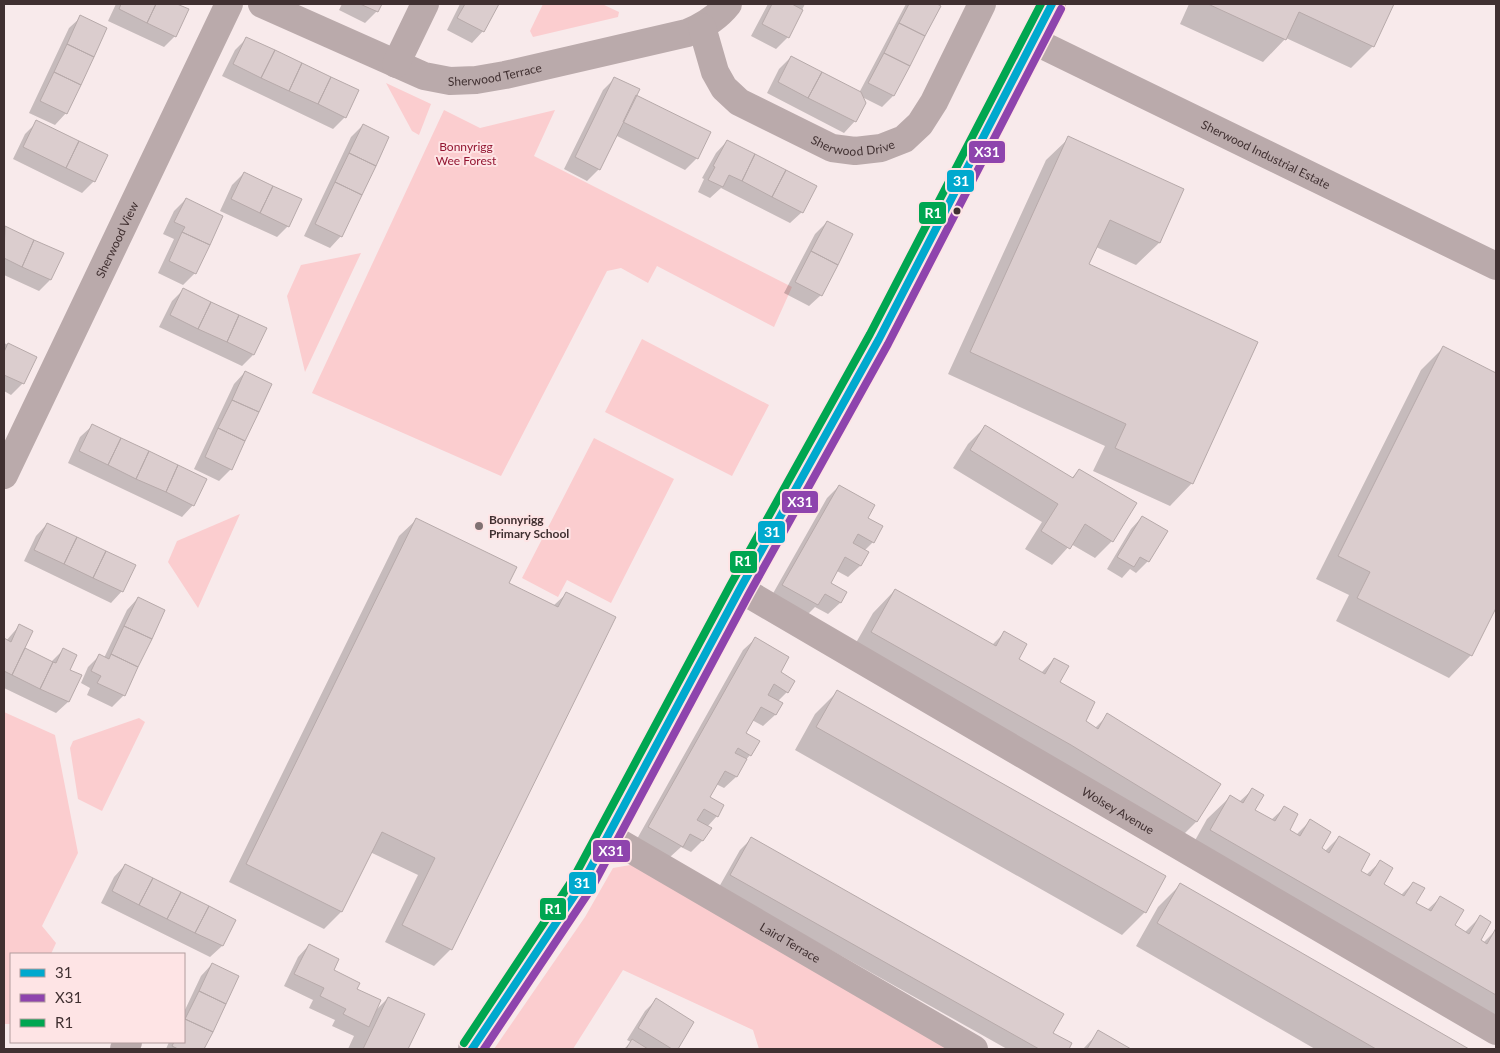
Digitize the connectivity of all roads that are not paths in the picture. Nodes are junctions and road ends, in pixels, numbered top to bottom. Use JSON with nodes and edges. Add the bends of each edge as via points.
{"nodes":[{"id":1,"x":230,"y":4,"type":"edge"},
{"id":2,"x":262,"y":4,"type":"edge"},
{"id":3,"x":425,"y":4,"type":"edge"},
{"id":4,"x":728,"y":4,"type":"edge"},
{"id":5,"x":982,"y":4,"type":"edge"},
{"id":6,"x":1052,"y":4,"type":"edge"},
{"id":7,"x":702,"y":27,"type":"junction"},
{"id":8,"x":1034,"y":42,"type":"junction"},
{"id":9,"x":396,"y":64,"type":"junction"},
{"id":10,"x":1496,"y":266,"type":"edge"},
{"id":11,"x":4,"y":475,"type":"edge"},
{"id":12,"x":740,"y":589,"type":"junction"},
{"id":13,"x":608,"y":836,"type":"junction"},
{"id":14,"x":1496,"y":1030,"type":"edge"},
{"id":15,"x":472,"y":1049,"type":"edge"},
{"id":16,"x":974,"y":1049,"type":"edge"}],
"edges":[{"from":1,"to":11,"type":"street","name":"Sherwood View"},
{"from":2,"to":9,"type":"street","name":"Sherwood Terrace"},
{"from":3,"to":9,"type":"street"},
{"from":4,"to":7,"type":"street","name":"Sherwood Terrace","via":[[720,15]]},
{"from":5,"to":7,"type":"street","name":"Sherwood Drive","via":[[920,124],[904,139],[881,148],[855,151],[832,148],[739,102],[724,88],[715,72]]},
{"from":6,"to":8,"type":"main road"},
{"from":7,"to":9,"type":"street","name":"Sherwood Terrace","via":[[655,41],[476,80],[450,82],[424,76]]},
{"from":8,"to":10,"type":"street","name":"Sherwood Industrial Estate"},
{"from":8,"to":12,"type":"main road","via":[[880,339]]},
{"from":12,"to":13,"type":"main road"},
{"from":12,"to":14,"type":"street","name":"Wolsey Avenue"},
{"from":13,"to":15,"type":"main road","via":[[565,911]]},
{"from":13,"to":16,"type":"street","name":"Laird Terrace"}]}
